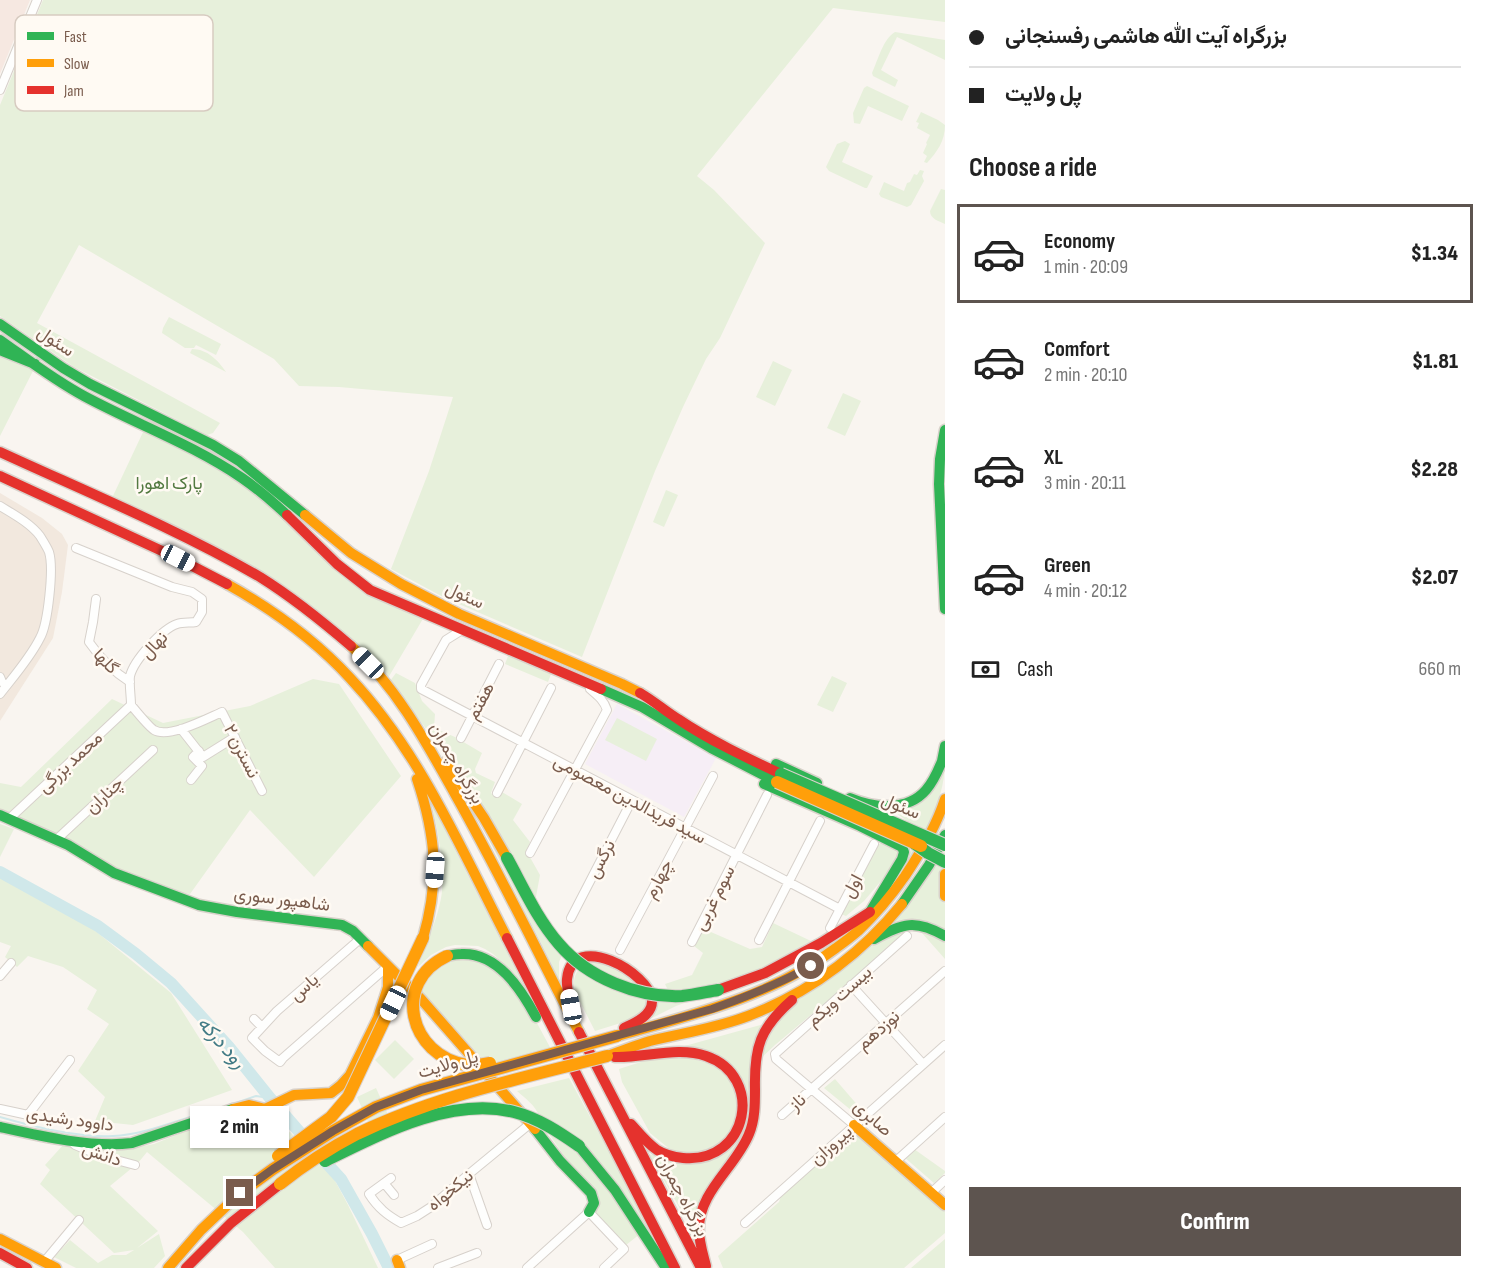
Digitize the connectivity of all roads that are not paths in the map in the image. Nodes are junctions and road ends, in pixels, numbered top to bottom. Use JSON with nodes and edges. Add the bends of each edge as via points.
{"nodes":[{"id":1,"x":37,"y":0,"type":"edge"},
{"id":2,"x":31,"y":15,"type":"edge"},
{"id":3,"x":15,"y":54,"type":"edge"},
{"id":4,"x":0,"y":90,"type":"edge"},
{"id":5,"x":0,"y":324,"type":"edge"},
{"id":6,"x":0,"y":340,"type":"edge"},
{"id":7,"x":0,"y":350,"type":"edge"},
{"id":8,"x":35,"y":364,"type":"junction"},
{"id":9,"x":945,"y":430,"type":"edge"},
{"id":10,"x":0,"y":446,"type":"edge"},
{"id":11,"x":0,"y":452,"type":"edge"},
{"id":12,"x":23,"y":463,"type":"junction"},
{"id":13,"x":0,"y":476,"type":"edge"},
{"id":14,"x":0,"y":506,"type":"edge"},
{"id":15,"x":76,"y":548,"type":"dead end"},
{"id":16,"x":380,"y":571,"type":"junction"},
{"id":17,"x":96,"y":599,"type":"dead end"},
{"id":18,"x":407,"y":606,"type":"junction"},
{"id":19,"x":945,"y":609,"type":"edge"},
{"id":20,"x":462,"y":630,"type":"junction"},
{"id":21,"x":500,"y":664,"type":"dead end"},
{"id":22,"x":0,"y":677,"type":"edge"},
{"id":23,"x":579,"y":680,"type":"junction"},
{"id":24,"x":130,"y":682,"type":"junction"},
{"id":25,"x":7,"y":685,"type":"junction"},
{"id":26,"x":550,"y":688,"type":"dead end"},
{"id":27,"x":0,"y":694,"type":"edge"},
{"id":28,"x":646,"y":703,"type":"junction"},
{"id":29,"x":131,"y":705,"type":"junction"},
{"id":30,"x":472,"y":716,"type":"junction"},
{"id":31,"x":181,"y":729,"type":"junction"},
{"id":32,"x":235,"y":737,"type":"junction"},
{"id":33,"x":461,"y":738,"type":"dead end"},
{"id":34,"x":424,"y":739,"type":"junction"},
{"id":35,"x":523,"y":743,"type":"junction"},
{"id":36,"x":945,"y":746,"type":"edge"},
{"id":37,"x":153,"y":750,"type":"dead end"},
{"id":38,"x":201,"y":754,"type":"junction"},
{"id":39,"x":410,"y":757,"type":"junction"},
{"id":40,"x":575,"y":770,"type":"junction"},
{"id":41,"x":713,"y":776,"type":"dead end"},
{"id":42,"x":779,"y":778,"type":"junction"},
{"id":43,"x":191,"y":780,"type":"dead end"},
{"id":44,"x":262,"y":791,"type":"dead end"},
{"id":45,"x":497,"y":793,"type":"dead end"},
{"id":46,"x":767,"y":795,"type":"dead end"},
{"id":47,"x":632,"y":800,"type":"junction"},
{"id":48,"x":945,"y":800,"type":"edge"},
{"id":49,"x":862,"y":803,"type":"junction"},
{"id":50,"x":4,"y":817,"type":"edge"},
{"id":51,"x":820,"y":821,"type":"dead end"},
{"id":52,"x":860,"y":826,"type":"junction"},
{"id":53,"x":686,"y":828,"type":"junction"},
{"id":54,"x":945,"y":835,"type":"edge"},
{"id":55,"x":56,"y":840,"type":"junction"},
{"id":56,"x":914,"y":843,"type":"junction"},
{"id":57,"x":874,"y":844,"type":"dead end"},
{"id":58,"x":945,"y":845,"type":"edge"},
{"id":59,"x":530,"y":853,"type":"dead end"},
{"id":60,"x":736,"y":854,"type":"junction"},
{"id":61,"x":945,"y":855,"type":"edge"},
{"id":62,"x":945,"y":862,"type":"edge"},
{"id":63,"x":945,"y":874,"type":"edge"},
{"id":64,"x":904,"y":881,"type":"junction"},
{"id":65,"x":789,"y":882,"type":"junction"},
{"id":66,"x":945,"y":896,"type":"edge"},
{"id":67,"x":840,"y":909,"type":"junction"},
{"id":68,"x":870,"y":912,"type":"junction"},
{"id":69,"x":571,"y":918,"type":"dead end"},
{"id":70,"x":830,"y":928,"type":"dead end"},
{"id":71,"x":907,"y":936,"type":"dead end"},
{"id":72,"x":945,"y":936,"type":"edge"},
{"id":73,"x":360,"y":939,"type":"junction"},
{"id":74,"x":759,"y":940,"type":"dead end"},
{"id":75,"x":692,"y":942,"type":"dead end"},
{"id":76,"x":866,"y":944,"type":"junction"},
{"id":77,"x":841,"y":946,"type":"junction"},
{"id":78,"x":620,"y":950,"type":"dead end"},
{"id":79,"x":11,"y":963,"type":"dead end"},
{"id":80,"x":388,"y":966,"type":"junction"},
{"id":81,"x":945,"y":971,"type":"edge"},
{"id":82,"x":0,"y":976,"type":"edge"},
{"id":83,"x":851,"y":985,"type":"junction"},
{"id":84,"x":802,"y":991,"type":"junction"},
{"id":85,"x":416,"y":999,"type":"junction"},
{"id":86,"x":378,"y":1018,"type":"junction"},
{"id":87,"x":254,"y":1019,"type":"dead end"},
{"id":88,"x":886,"y":1023,"type":"junction"},
{"id":89,"x":574,"y":1024,"type":"junction"},
{"id":90,"x":262,"y":1027,"type":"junction"},
{"id":91,"x":593,"y":1042,"type":"junction"},
{"id":92,"x":945,"y":1045,"type":"edge"},
{"id":93,"x":540,"y":1056,"type":"junction"},
{"id":94,"x":607,"y":1056,"type":"junction"},
{"id":95,"x":776,"y":1059,"type":"joint"},
{"id":96,"x":70,"y":1060,"type":"dead end"},
{"id":97,"x":923,"y":1064,"type":"junction"},
{"id":98,"x":574,"y":1072,"type":"junction"},
{"id":99,"x":812,"y":1089,"type":"junction"},
{"id":100,"x":0,"y":1109,"type":"edge"},
{"id":101,"x":618,"y":1111,"type":"junction"},
{"id":102,"x":783,"y":1115,"type":"dead end"},
{"id":103,"x":945,"y":1117,"type":"edge"},
{"id":104,"x":531,"y":1123,"type":"junction"},
{"id":105,"x":854,"y":1125,"type":"junction"},
{"id":106,"x":0,"y":1127,"type":"edge"},
{"id":107,"x":70,"y":1140,"type":"junction"},
{"id":108,"x":895,"y":1162,"type":"junction"},
{"id":109,"x":135,"y":1165,"type":"dead end"},
{"id":110,"x":468,"y":1174,"type":"junction"},
{"id":111,"x":945,"y":1180,"type":"edge"},
{"id":112,"x":280,"y":1184,"type":"junction"},
{"id":113,"x":240,"y":1193,"type":"junction"},
{"id":114,"x":931,"y":1193,"type":"junction"},
{"id":115,"x":394,"y":1195,"type":"dead end"},
{"id":116,"x":945,"y":1205,"type":"edge"},
{"id":117,"x":589,"y":1212,"type":"junction"},
{"id":118,"x":79,"y":1221,"type":"dead end"},
{"id":119,"x":745,"y":1223,"type":"dead end"},
{"id":120,"x":487,"y":1225,"type":"dead end"},
{"id":121,"x":0,"y":1239,"type":"edge"},
{"id":122,"x":432,"y":1244,"type":"dead end"},
{"id":123,"x":0,"y":1253,"type":"edge"},
{"id":124,"x":477,"y":1253,"type":"dead end"},
{"id":125,"x":398,"y":1264,"type":"edge"},
{"id":126,"x":50,"y":1265,"type":"edge"},
{"id":127,"x":25,"y":1267,"type":"edge"},
{"id":128,"x":188,"y":1267,"type":"edge"},
{"id":129,"x":168,"y":1268,"type":"edge"},
{"id":130,"x":438,"y":1268,"type":"edge"},
{"id":131,"x":527,"y":1268,"type":"edge"},
{"id":132,"x":604,"y":1268,"type":"edge"},
{"id":133,"x":666,"y":1268,"type":"edge"},
{"id":134,"x":675,"y":1268,"type":"edge"},
{"id":135,"x":701,"y":1268,"type":"edge"},
{"id":136,"x":707,"y":1268,"type":"edge"}],
"edges":[{"from":1,"to":2,"type":"street"},
{"from":3,"to":4,"type":"street"},
{"from":5,"to":16,"type":"main road","name":"سئول","via":[[63,369],[239,461],[334,540]]},
{"from":6,"to":8,"type":"main road","name":"سئول"},
{"from":7,"to":8,"type":"main road"},
{"from":8,"to":18,"type":"main road","name":"سئول","via":[[83,395],[207,456],[244,479],[361,583]]},
{"from":9,"to":19,"type":"main road","via":[[939,484]]},
{"from":10,"to":12,"type":"main road"},
{"from":11,"to":12,"type":"main road","name":"بزرگراه چمران"},
{"from":12,"to":34,"type":"main road","name":"بزرگراه چمران","via":[[208,548],[296,601],[368,663]]},
{"from":13,"to":39,"type":"main road","name":"بزرگراه چمران","via":[[178,558],[283,618],[338,665]]},
{"from":14,"to":25,"type":"street","via":[[39,535],[49,552],[51,570],[41,636]]},
{"from":15,"to":24,"type":"street","name":"نهال","via":[[202,599],[202,612],[196,622],[179,623],[152,642],[130,675]]},
{"from":16,"to":18,"type":"main road","via":[[371,574],[372,584],[394,594]]},
{"from":16,"to":28,"type":"main road","name":"سئول","via":[[452,610],[616,682]]},
{"from":17,"to":24,"type":"street","name":"گلها","via":[[88,642],[117,674]]},
{"from":18,"to":20,"type":"main road","name":"سئول"},
{"from":20,"to":23,"type":"main road","name":"سئول"},
{"from":20,"to":30,"type":"street","name":"سید فریدالدین معصومی","via":[[446,640],[421,689]]},
{"from":21,"to":30,"type":"street","name":"هفتم"},
{"from":22,"to":25,"type":"street"},
{"from":23,"to":28,"type":"main road","name":"سئول"},
{"from":23,"to":40,"type":"street","via":[[601,698],[607,710]]},
{"from":24,"to":29,"type":"street","name":"نهال"},
{"from":25,"to":27,"type":"street"},
{"from":26,"to":35,"type":"street"},
{"from":28,"to":42,"type":"main road","name":"سئول"},
{"from":28,"to":49,"type":"main road"},
{"from":28,"to":52,"type":"main road","via":[[666,729],[721,762]]},
{"from":29,"to":31,"type":"street","via":[[154,729]]},
{"from":29,"to":50,"type":"street","name":"محمد بزرگی"},
{"from":30,"to":33,"type":"street","name":"هفتم"},
{"from":30,"to":35,"type":"street","name":"سید فریدالدین معصومی"},
{"from":31,"to":32,"type":"street","name":"نسترن ۲","via":[[222,712]]},
{"from":31,"to":38,"type":"street"},
{"from":32,"to":38,"type":"street"},
{"from":32,"to":44,"type":"street","name":"نسترن ۲"},
{"from":34,"to":68,"type":"main road","bridge":true,"via":[[440,754],[484,818],[559,945],[592,971],[620,985],[679,996],[718,990],[765,973]]},
{"from":34,"to":89,"type":"main road","name":"بزرگراه چمران","via":[[479,837]]},
{"from":35,"to":40,"type":"street","name":"سید فریدالدین معصومی"},
{"from":35,"to":45,"type":"street"},
{"from":36,"to":49,"type":"main road","via":[[928,789],[914,800],[889,807]]},
{"from":37,"to":55,"type":"street","name":"چناران"},
{"from":38,"to":43,"type":"street","via":[[193,757],[202,766]]},
{"from":39,"to":98,"type":"main road","name":"بزرگراه چمران","via":[[466,857]]},
{"from":39,"to":113,"type":"main road","bridge":true,"via":[[430,823],[435,870],[434,899],[423,938],[348,1097],[331,1117],[269,1163]]},
{"from":40,"to":47,"type":"street","name":"سید فریدالدین معصومی"},
{"from":40,"to":59,"type":"street"},
{"from":41,"to":53,"type":"street","name":"چهارم"},
{"from":42,"to":56,"type":"main road","name":"سئول","bridge":true},
{"from":42,"to":58,"type":"main road","name":"سئول","bridge":true},
{"from":46,"to":60,"type":"street","name":"سوم غربی"},
{"from":47,"to":53,"type":"street","name":"سید فریدالدین معصومی"},
{"from":47,"to":69,"type":"street","name":"نرگس"},
{"from":48,"to":64,"type":"main road"},
{"from":49,"to":52,"type":"main road","via":[[904,822],[909,831],[901,840]]},
{"from":50,"to":55,"type":"main road","name":"شاهپور سوری"},
{"from":51,"to":65,"type":"street"},
{"from":52,"to":68,"type":"main road","via":[[904,852]]},
{"from":53,"to":60,"type":"street","name":"سید فریدالدین معصومی"},
{"from":53,"to":78,"type":"street","name":"چهارم"},
{"from":54,"to":76,"type":"main road","via":[[917,884]]},
{"from":55,"to":73,"type":"main road","name":"شاهپور سوری","via":[[114,873],[199,905],[326,922],[347,928]]},
{"from":56,"to":61,"type":"main road","name":"سئول","bridge":true},
{"from":56,"to":62,"type":"main road","bridge":true},
{"from":57,"to":67,"type":"street","name":"اول"},
{"from":60,"to":65,"type":"street","name":"سید فریدالدین معصومی"},
{"from":60,"to":75,"type":"street","name":"سوم غربی"},
{"from":63,"to":66,"type":"main road"},
{"from":64,"to":68,"type":"main road"},
{"from":64,"to":77,"type":"main road","via":[[872,920]]},
{"from":65,"to":67,"type":"street","name":"سید فریدالدین معصومی"},
{"from":65,"to":74,"type":"street"},
{"from":67,"to":70,"type":"street","name":"اول"},
{"from":68,"to":77,"type":"main road"},
{"from":71,"to":83,"type":"street","name":"بیست ویکم"},
{"from":72,"to":76,"type":"main road","via":[[923,925],[906,924]]},
{"from":73,"to":80,"type":"main road","name":"شاهپور سوری"},
{"from":73,"to":90,"type":"street","name":"یاس"},
{"from":76,"to":84,"type":"main road"},
{"from":77,"to":91,"type":"main road","name":"پل ولایت","bridge":true,"via":[[799,973],[754,994]]},
{"from":79,"to":82,"type":"street"},
{"from":80,"to":85,"type":"main road","name":"شاهپور سوری"},
{"from":80,"to":86,"type":"main road","name":"داوود رشیدی","via":[[388,987]]},
{"from":80,"to":90,"type":"street","name":"یاس","via":[[280,1062],[252,1038]]},
{"from":81,"to":88,"type":"street","name":"نوزدهم"},
{"from":83,"to":88,"type":"street"},
{"from":83,"to":95,"type":"street","name":"بیست ویکم","via":[[775,1054]]},
{"from":84,"to":94,"type":"main road","via":[[748,1016]]},
{"from":84,"to":136,"type":"main road","via":[[780,1011],[760,1039],[749,1135],[712,1190],[700,1216]]},
{"from":85,"to":86,"type":"main road","via":[[390,1008]]},
{"from":85,"to":86,"type":"main road","via":[[405,992],[385,1007]]},
{"from":85,"to":104,"type":"main road"},
{"from":86,"to":107,"type":"main road","name":"داوود رشیدی","via":[[345,1081],[327,1094],[294,1095],[265,1109],[249,1105],[132,1143]]},
{"from":87,"to":90,"type":"street"},
{"from":88,"to":97,"type":"street"},
{"from":88,"to":99,"type":"street","name":"نوزدهم"},
{"from":89,"to":91,"type":"main road","via":[[567,979],[581,956],[600,956],[612,961],[646,986],[652,999],[647,1013]]},
{"from":89,"to":101,"type":"main road","name":"بزرگراه چمران"},
{"from":91,"to":93,"type":"main road","name":"پل ولایت","bridge":true},
{"from":92,"to":97,"type":"street","name":"پیروزان"},
{"from":93,"to":98,"type":"main road","bridge":true,"via":[[467,1065],[431,1048],[415,1025],[412,1008],[420,978],[432,964],[454,954],[489,959],[513,982],[552,1048]]},
{"from":93,"to":113,"type":"main road","name":"پل ولایت","bridge":true,"via":[[376,1107]]},
{"from":94,"to":101,"type":"main road","via":[[626,1058],[674,1052],[703,1055],[731,1071],[743,1097],[740,1124],[731,1139],[719,1151],[701,1157],[660,1152]]},
{"from":94,"to":112,"type":"main road","name":"پل ولایت","bridge":true,"via":[[414,1112],[338,1144]]},
{"from":95,"to":99,"type":"street","name":"صابری"},
{"from":96,"to":100,"type":"street","via":[[28,1115]]},
{"from":97,"to":105,"type":"street","name":"پیروزان"},
{"from":98,"to":134,"type":"main road","name":"بزرگراه چمران"},
{"from":99,"to":102,"type":"street","name":"ناز"},
{"from":99,"to":105,"type":"street","name":"صابری"},
{"from":101,"to":135,"type":"main road","name":"بزرگراه چمران"},
{"from":103,"to":108,"type":"street"},
{"from":104,"to":110,"type":"street","name":"نیکخواه"},
{"from":104,"to":117,"type":"main road","via":[[593,1196]]},
{"from":105,"to":108,"type":"main road","name":"صابری"},
{"from":105,"to":119,"type":"street","name":"پیروزان"},
{"from":106,"to":107,"type":"main road","name":"داوود رشیدی"},
{"from":107,"to":109,"type":"street","name":"دانش","via":[[101,1156]]},
{"from":108,"to":114,"type":"main road","name":"صابری"},
{"from":110,"to":115,"type":"street","name":"نیکخواه","via":[[431,1207],[401,1223],[386,1215],[369,1194],[388,1180]]},
{"from":110,"to":120,"type":"street"},
{"from":111,"to":114,"type":"street"},
{"from":112,"to":128,"type":"main road","via":[[223,1229]]},
{"from":112,"to":133,"type":"main road","bridge":true,"via":[[379,1135],[446,1113],[483,1108],[504,1110],[553,1128],[590,1156]]},
{"from":113,"to":129,"type":"main road"},
{"from":114,"to":116,"type":"main road","name":"صابری"},
{"from":117,"to":131,"type":"street"},
{"from":117,"to":132,"type":"street","via":[[624,1249]]},
{"from":118,"to":126,"type":"street"},
{"from":121,"to":126,"type":"main road"},
{"from":122,"to":125,"type":"street"},
{"from":123,"to":127,"type":"main road"},
{"from":124,"to":130,"type":"street"}]}
